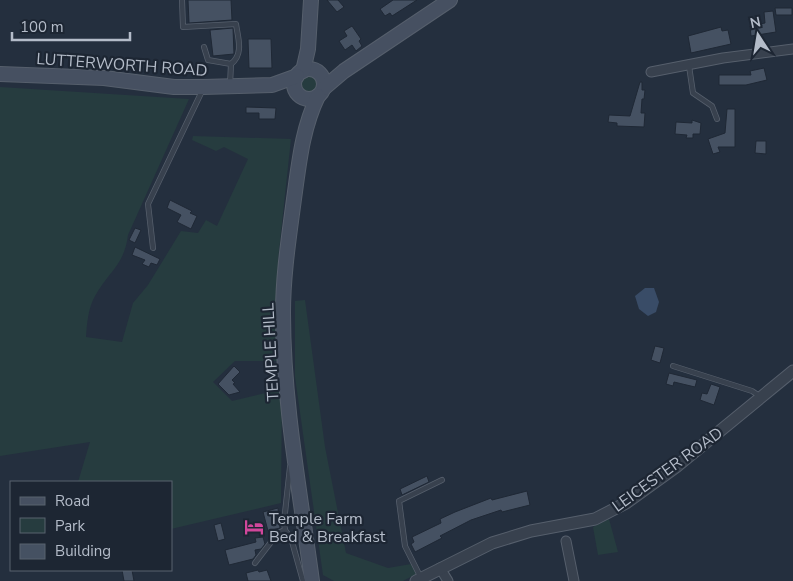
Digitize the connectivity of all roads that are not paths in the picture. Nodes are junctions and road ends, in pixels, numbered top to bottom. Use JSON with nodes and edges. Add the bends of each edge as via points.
{"nodes":[{"id":1,"x":182,"y":0,"type":"edge"},
{"id":2,"x":311,"y":0,"type":"edge"},
{"id":3,"x":450,"y":0,"type":"edge"},
{"id":4,"x":204,"y":47,"type":"dead end"},
{"id":5,"x":793,"y":50,"type":"edge"},
{"id":6,"x":231,"y":64,"type":"junction"},
{"id":7,"x":689,"y":66,"type":"junction"},
{"id":8,"x":344,"y":71,"type":"junction"},
{"id":9,"x":308,"y":72,"type":"junction"},
{"id":10,"x":651,"y":72,"type":"dead end"},
{"id":11,"x":0,"y":74,"type":"edge"},
{"id":12,"x":272,"y":85,"type":"junction"},
{"id":13,"x":230,"y":86,"type":"junction"},
{"id":14,"x":203,"y":87,"type":"junction"},
{"id":15,"x":321,"y":92,"type":"junction"},
{"id":16,"x":301,"y":96,"type":"junction"},
{"id":17,"x":717,"y":120,"type":"dead end"},
{"id":18,"x":307,"y":122,"type":"junction"},
{"id":19,"x":153,"y":248,"type":"dead end"},
{"id":20,"x":674,"y":366,"type":"dead end"},
{"id":21,"x":793,"y":371,"type":"edge"},
{"id":22,"x":762,"y":398,"type":"junction"},
{"id":23,"x":297,"y":464,"type":"junction"},
{"id":24,"x":442,"y":480,"type":"dead end"},
{"id":25,"x":285,"y":530,"type":"junction"},
{"id":26,"x":566,"y":541,"type":"dead end"},
{"id":27,"x":255,"y":563,"type":"dead end"},
{"id":28,"x":440,"y":568,"type":"junction"},
{"id":29,"x":419,"y":580,"type":"edge"},
{"id":30,"x":304,"y":581,"type":"edge"},
{"id":31,"x":312,"y":581,"type":"edge"},
{"id":32,"x":448,"y":581,"type":"edge"},
{"id":33,"x":574,"y":581,"type":"edge"}],
"edges":[{"from":1,"to":6,"type":"lane","via":[[183,26],[236,24],[240,52]]},
{"from":2,"to":9,"type":"main road"},
{"from":3,"to":8,"type":"main road","name":"LUTTERWORTH ROAD"},
{"from":4,"to":6,"type":"lane","via":[[208,60]]},
{"from":5,"to":7,"type":"street","via":[[723,58]]},
{"from":6,"to":13,"type":"lane"},
{"from":7,"to":10,"type":"street"},
{"from":7,"to":17,"type":"lane","via":[[693,93],[712,106]]},
{"from":8,"to":9,"type":"main road","name":"LUTTERWORTH ROAD"},
{"from":8,"to":15,"type":"main road","name":"LUTTERWORTH ROAD"},
{"from":9,"to":12,"type":"main road","name":"LUTTERWORTH ROAD"},
{"from":9,"to":15,"type":"main road","via":[[324,80]]},
{"from":9,"to":16,"type":"main road","via":[[294,83]]},
{"from":11,"to":14,"type":"main road","name":"LUTTERWORTH ROAD","via":[[87,77]]},
{"from":12,"to":13,"type":"main road","name":"LUTTERWORTH ROAD"},
{"from":12,"to":16,"type":"main road","name":"LUTTERWORTH ROAD"},
{"from":13,"to":14,"type":"main road","name":"LUTTERWORTH ROAD"},
{"from":14,"to":19,"type":"lane","via":[[148,204]]},
{"from":15,"to":16,"type":"main road","via":[[311,99]]},
{"from":15,"to":18,"type":"main road","name":"TEMPLE HILL"},
{"from":16,"to":18,"type":"main road","name":"TEMPLE HILL"},
{"from":18,"to":23,"type":"main road","name":"TEMPLE HILL","via":[[287,247],[283,312],[285,370]]},
{"from":20,"to":22,"type":"lane","via":[[752,391]]},
{"from":21,"to":22,"type":"street","name":"LEICESTER ROAD"},
{"from":22,"to":28,"type":"street","name":"LEICESTER ROAD","via":[[626,503],[595,519],[531,531],[492,543]]},
{"from":23,"to":25,"type":"lane","via":[[290,468]]},
{"from":23,"to":31,"type":"main road","name":"TEMPLE HILL"},
{"from":24,"to":29,"type":"lane","via":[[399,500],[405,546]]},
{"from":25,"to":27,"type":"lane","via":[[278,533]]},
{"from":25,"to":30,"type":"lane","via":[[291,538]]},
{"from":26,"to":33,"type":"street"},
{"from":28,"to":29,"type":"street","name":"LEICESTER ROAD"},
{"from":28,"to":32,"type":"street"}]}
